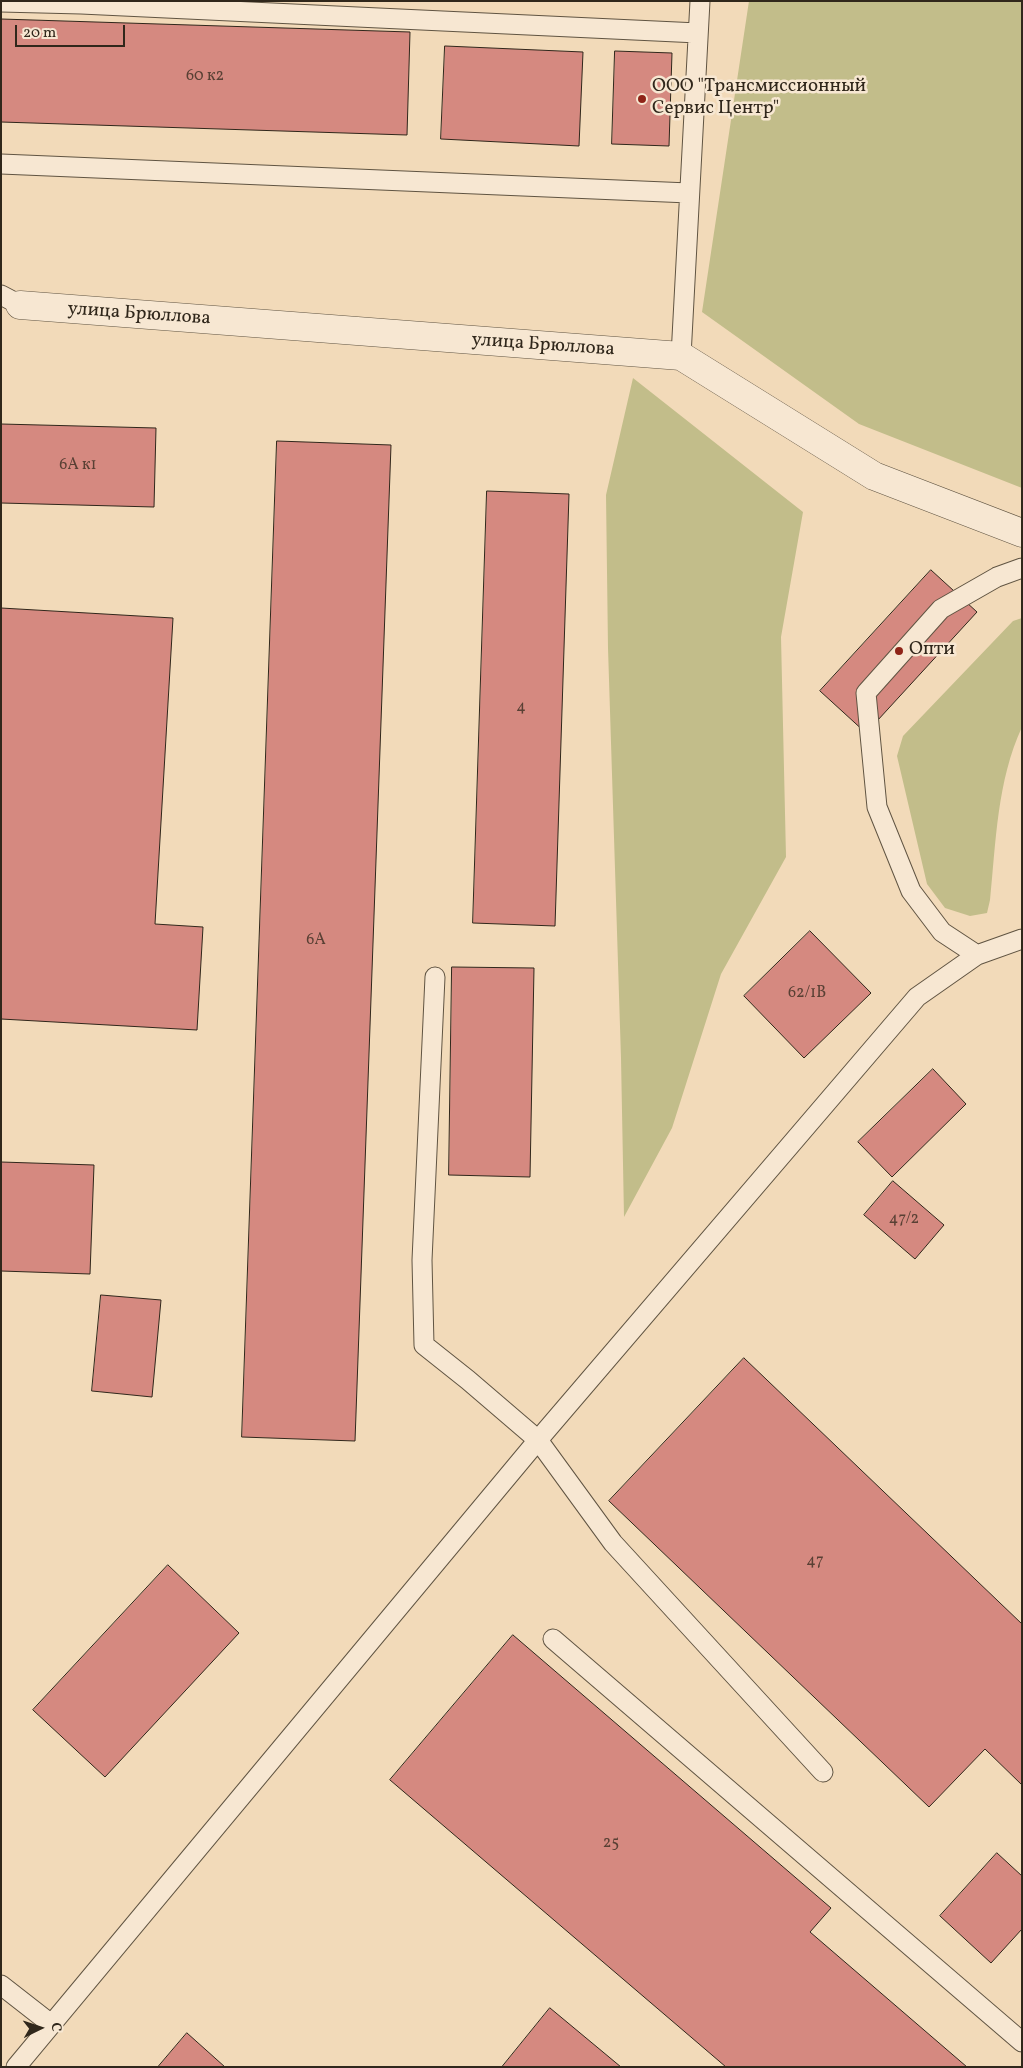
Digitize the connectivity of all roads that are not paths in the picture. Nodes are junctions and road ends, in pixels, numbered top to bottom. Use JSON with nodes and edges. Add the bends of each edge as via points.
{"nodes":[{"id":1,"x":700,"y":1,"type":"edge"},
{"id":2,"x":1,"y":2,"type":"edge"},
{"id":3,"x":80,"y":2,"type":"edge"},
{"id":4,"x":698,"y":33,"type":"junction"},
{"id":5,"x":1,"y":164,"type":"edge"},
{"id":6,"x":689,"y":193,"type":"junction"},
{"id":7,"x":11,"y":300,"type":"edge"},
{"id":8,"x":681,"y":356,"type":"junction"},
{"id":9,"x":1022,"y":533,"type":"edge"},
{"id":10,"x":1022,"y":568,"type":"edge"},
{"id":11,"x":1022,"y":938,"type":"edge"},
{"id":12,"x":977,"y":955,"type":"junction"},
{"id":13,"x":435,"y":977,"type":"dead end"},
{"id":14,"x":538,"y":1440,"type":"junction"},
{"id":15,"x":553,"y":1639,"type":"dead end"},
{"id":16,"x":823,"y":1772,"type":"dead end"},
{"id":17,"x":1,"y":1984,"type":"edge"},
{"id":18,"x":51,"y":2024,"type":"junction"},
{"id":19,"x":1022,"y":2042,"type":"edge"},
{"id":20,"x":16,"y":2067,"type":"edge"}],
"edges":[{"from":1,"to":4,"type":"lane"},
{"from":2,"to":3,"type":"lane"},
{"from":3,"to":4,"type":"lane"},
{"from":4,"to":6,"type":"lane"},
{"from":5,"to":6,"type":"lane"},
{"from":6,"to":8,"type":"lane"},
{"from":7,"to":8,"type":"street","name":"улица Брюллова"},
{"from":8,"to":9,"type":"street","name":"улица Брюллова","via":[[874,476]]},
{"from":10,"to":12,"type":"lane","via":[[997,577],[940,609],[866,693],[878,807],[911,891],[942,932]]},
{"from":11,"to":12,"type":"lane"},
{"from":12,"to":14,"type":"lane","via":[[916,997]]},
{"from":13,"to":14,"type":"lane","via":[[422,1260],[424,1345]]},
{"from":14,"to":16,"type":"lane","via":[[613,1543]]},
{"from":14,"to":18,"type":"lane"},
{"from":15,"to":19,"type":"lane"},
{"from":17,"to":18,"type":"lane"},
{"from":18,"to":20,"type":"lane"}]}
